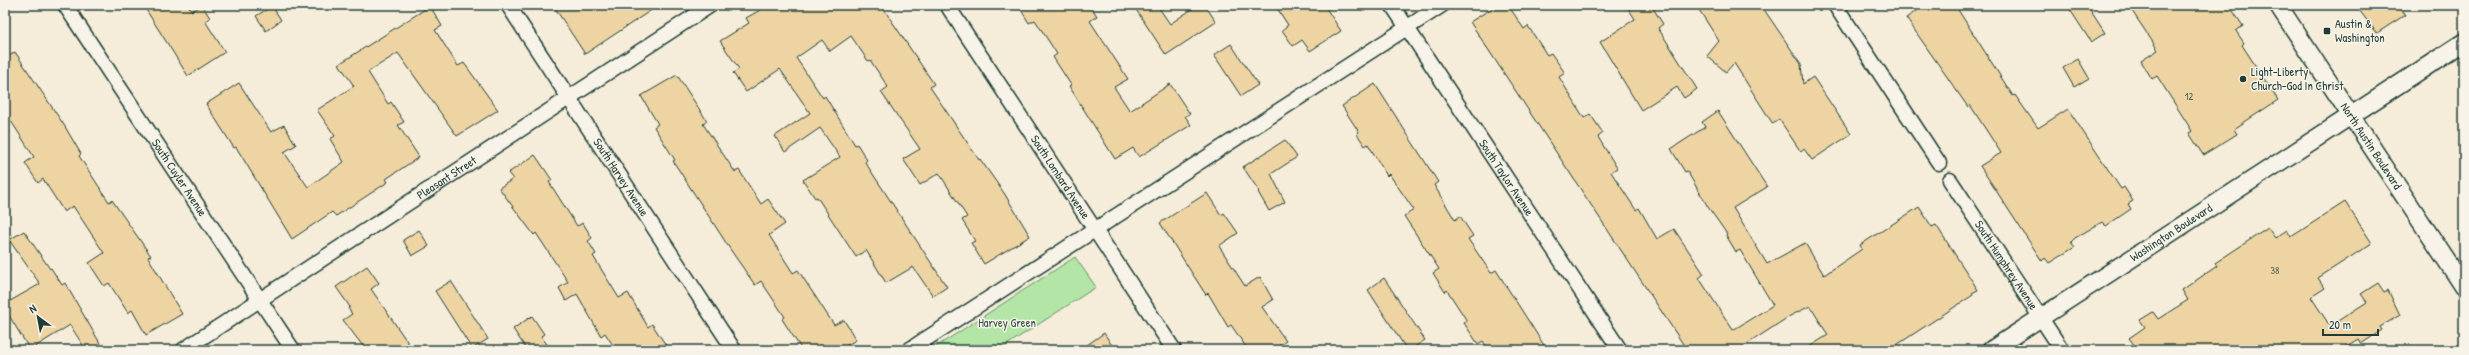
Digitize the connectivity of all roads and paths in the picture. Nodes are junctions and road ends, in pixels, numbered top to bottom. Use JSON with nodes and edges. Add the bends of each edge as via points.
{"nodes":[{"id":1,"x":65,"y":5,"type":"edge"},
{"id":2,"x":508,"y":5,"type":"edge"},
{"id":3,"x":711,"y":5,"type":"edge"},
{"id":4,"x":946,"y":5,"type":"edge"},
{"id":5,"x":1392,"y":5,"type":"edge"},
{"id":6,"x":1442,"y":5,"type":"edge"},
{"id":7,"x":1835,"y":5,"type":"edge"},
{"id":8,"x":2278,"y":5,"type":"edge"},
{"id":9,"x":1407,"y":28,"type":"junction"},
{"id":10,"x":2464,"y":42,"type":"edge"},
{"id":11,"x":569,"y":99,"type":"junction"},
{"id":12,"x":2351,"y":116,"type":"junction"},
{"id":13,"x":1939,"y":163,"type":"dead end"},
{"id":14,"x":1950,"y":180,"type":"dead end"},
{"id":15,"x":1095,"y":230,"type":"junction"},
{"id":16,"x":2464,"y":287,"type":"edge"},
{"id":17,"x":259,"y":300,"type":"junction"},
{"id":18,"x":2040,"y":317,"type":"junction"},
{"id":19,"x":183,"y":350,"type":"edge"},
{"id":20,"x":293,"y":350,"type":"edge"},
{"id":21,"x":734,"y":350,"type":"edge"},
{"id":22,"x":909,"y":350,"type":"edge"},
{"id":23,"x":1174,"y":350,"type":"edge"},
{"id":24,"x":1620,"y":350,"type":"edge"},
{"id":25,"x":1991,"y":350,"type":"edge"},
{"id":26,"x":2062,"y":350,"type":"edge"}],
"edges":[{"from":1,"to":17,"type":"street","name":"South Cuyler Avenue"},
{"from":2,"to":11,"type":"street","name":"South Harvey Avenue"},
{"from":3,"to":11,"type":"street","name":"Pleasant Street"},
{"from":4,"to":15,"type":"street","name":"South Lombard Avenue"},
{"from":5,"to":9,"type":"street","name":"South Taylor Avenue"},
{"from":6,"to":9,"type":"street"},
{"from":7,"to":13,"type":"street"},
{"from":8,"to":12,"type":"street","name":"North Austin Boulevard"},
{"from":9,"to":15,"type":"street"},
{"from":9,"to":24,"type":"street","name":"South Taylor Avenue"},
{"from":10,"to":12,"type":"street","name":"Washington Boulevard"},
{"from":11,"to":17,"type":"street","name":"Pleasant Street"},
{"from":11,"to":21,"type":"street","name":"South Harvey Avenue"},
{"from":12,"to":16,"type":"street","name":"North Austin Boulevard"},
{"from":12,"to":18,"type":"street","name":"Washington Boulevard"},
{"from":14,"to":18,"type":"street","name":"South Humphrey Avenue"},
{"from":15,"to":22,"type":"street"},
{"from":15,"to":23,"type":"street","name":"South Lombard Avenue"},
{"from":17,"to":19,"type":"street","name":"Pleasant Street"},
{"from":17,"to":20,"type":"street","name":"South Cuyler Avenue"},
{"from":18,"to":25,"type":"street","name":"Washington Boulevard"},
{"from":18,"to":26,"type":"street","name":"South Humphrey Avenue"}]}
